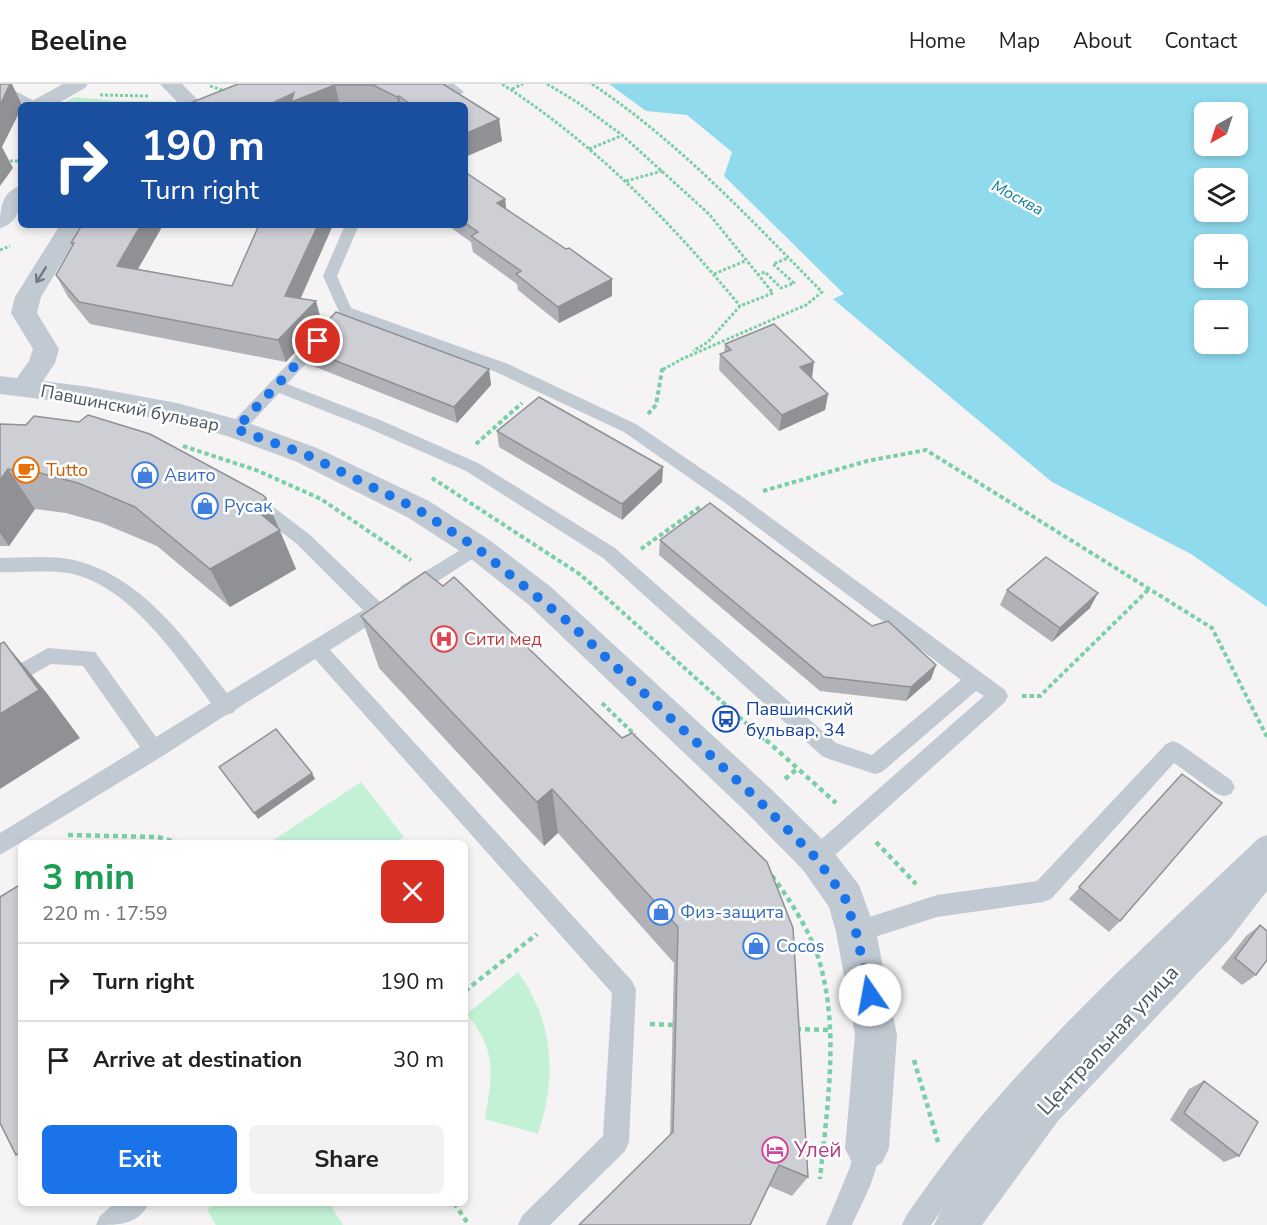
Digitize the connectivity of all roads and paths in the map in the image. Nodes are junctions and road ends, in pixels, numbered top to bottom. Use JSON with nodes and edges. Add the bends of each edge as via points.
{"nodes":[{"id":1,"x":205,"y":84,"type":"edge"},
{"id":2,"x":445,"y":84,"type":"edge"},
{"id":3,"x":502,"y":84,"type":"edge"},
{"id":4,"x":523,"y":84,"type":"edge"},
{"id":5,"x":548,"y":84,"type":"edge"},
{"id":6,"x":592,"y":84,"type":"edge"},
{"id":7,"x":75,"y":86,"type":"edge"},
{"id":8,"x":511,"y":89,"type":"junction"},
{"id":9,"x":0,"y":91,"type":"edge"},
{"id":10,"x":228,"y":92,"type":"edge"},
{"id":11,"x":458,"y":92,"type":"edge"},
{"id":12,"x":181,"y":95,"type":"edge"},
{"id":13,"x":30,"y":102,"type":"edge"},
{"id":14,"x":43,"y":102,"type":"edge"},
{"id":15,"x":622,"y":135,"type":"junction"},
{"id":16,"x":589,"y":149,"type":"junction"},
{"id":17,"x":0,"y":161,"type":"edge"},
{"id":18,"x":18,"y":161,"type":"edge"},
{"id":19,"x":662,"y":171,"type":"junction"},
{"id":20,"x":625,"y":181,"type":"junction"},
{"id":21,"x":18,"y":197,"type":"edge"},
{"id":22,"x":0,"y":221,"type":"edge"},
{"id":23,"x":70,"y":228,"type":"edge"},
{"id":24,"x":351,"y":228,"type":"edge"},
{"id":25,"x":788,"y":258,"type":"junction"},
{"id":26,"x":746,"y":261,"type":"junction"},
{"id":27,"x":714,"y":274,"type":"junction"},
{"id":28,"x":757,"y":275,"type":"junction"},
{"id":29,"x":740,"y":306,"type":"junction"},
{"id":30,"x":338,"y":320,"type":"junction"},
{"id":31,"x":682,"y":359,"type":"junction"},
{"id":32,"x":12,"y":386,"type":"edge"},
{"id":33,"x":277,"y":386,"type":"junction"},
{"id":34,"x":541,"y":386,"type":"junction"},
{"id":35,"x":630,"y":428,"type":"junction"},
{"id":36,"x":236,"y":429,"type":"junction"},
{"id":37,"x":172,"y":442,"type":"dead end"},
{"id":38,"x":457,"y":461,"type":"junction"},
{"id":39,"x":238,"y":493,"type":"edge"},
{"id":40,"x":727,"y":496,"type":"junction"},
{"id":41,"x":477,"y":548,"type":"junction"},
{"id":42,"x":621,"y":563,"type":"junction"},
{"id":43,"x":0,"y":565,"type":"edge"},
{"id":44,"x":433,"y":575,"type":"junction"},
{"id":45,"x":1150,"y":588,"type":"junction"},
{"id":46,"x":377,"y":611,"type":"junction"},
{"id":47,"x":318,"y":649,"type":"junction"},
{"id":48,"x":975,"y":680,"type":"junction"},
{"id":49,"x":0,"y":685,"type":"edge"},
{"id":50,"x":998,"y":696,"type":"junction"},
{"id":51,"x":600,"y":701,"type":"dead end"},
{"id":52,"x":226,"y":706,"type":"junction"},
{"id":53,"x":1267,"y":737,"type":"edge"},
{"id":54,"x":642,"y":742,"type":"edge"},
{"id":55,"x":154,"y":751,"type":"junction"},
{"id":56,"x":797,"y":769,"type":"dead end"},
{"id":57,"x":782,"y":781,"type":"dead end"},
{"id":58,"x":1224,"y":787,"type":"dead end"},
{"id":59,"x":19,"y":833,"type":"junction"},
{"id":60,"x":168,"y":840,"type":"edge"},
{"id":61,"x":0,"y":845,"type":"edge"},
{"id":62,"x":1267,"y":845,"type":"edge"},
{"id":63,"x":816,"y":858,"type":"junction"},
{"id":64,"x":1267,"y":861,"type":"edge"},
{"id":65,"x":770,"y":875,"type":"edge"},
{"id":66,"x":559,"y":916,"type":"junction"},
{"id":67,"x":856,"y":932,"type":"junction"},
{"id":68,"x":468,"y":989,"type":"edge"},
{"id":69,"x":784,"y":1028,"type":"edge"},
{"id":70,"x":831,"y":1030,"type":"junction"},
{"id":71,"x":913,"y":1056,"type":"dead end"},
{"id":72,"x":867,"y":1148,"type":"joint"},
{"id":73,"x":947,"y":1176,"type":"junction"},
{"id":74,"x":820,"y":1179,"type":"dead end"},
{"id":75,"x":132,"y":1206,"type":"edge"},
{"id":76,"x":456,"y":1206,"type":"edge"},
{"id":77,"x":109,"y":1225,"type":"edge"},
{"id":78,"x":469,"y":1225,"type":"edge"},
{"id":79,"x":531,"y":1225,"type":"edge"},
{"id":80,"x":839,"y":1225,"type":"edge"},
{"id":81,"x":915,"y":1225,"type":"edge"},
{"id":82,"x":957,"y":1225,"type":"edge"}],
"edges":[{"from":1,"to":10,"type":"path"},
{"from":2,"to":11,"type":"lane"},
{"from":3,"to":8,"type":"path"},
{"from":4,"to":8,"type":"path"},
{"from":5,"to":15,"type":"path"},
{"from":6,"to":25,"type":"path","via":[[645,122],[724,192]]},
{"from":7,"to":12,"type":"path","via":[[85,93],[109,96]]},
{"from":7,"to":14,"type":"street"},
{"from":8,"to":16,"type":"path"},
{"from":9,"to":13,"type":"lane"},
{"from":15,"to":16,"type":"path"},
{"from":15,"to":19,"type":"path"},
{"from":16,"to":20,"type":"path"},
{"from":17,"to":18,"type":"path"},
{"from":19,"to":20,"type":"path"},
{"from":19,"to":26,"type":"path","via":[[709,214]]},
{"from":20,"to":27,"type":"path"},
{"from":21,"to":22,"type":"street"},
{"from":23,"to":32,"type":"street","one_way":true,"via":[[28,297],[24,313],[46,349],[42,363]]},
{"from":24,"to":30,"type":"lane","via":[[330,276]]},
{"from":25,"to":28,"type":"path","via":[[773,264],[794,283],[781,288],[765,272]]},
{"from":25,"to":31,"type":"path","via":[[822,292],[806,306]]},
{"from":26,"to":27,"type":"path"},
{"from":26,"to":28,"type":"path"},
{"from":27,"to":29,"type":"path"},
{"from":28,"to":29,"type":"path","via":[[773,293]]},
{"from":29,"to":31,"type":"path","via":[[708,342]]},
{"from":30,"to":33,"type":"lane"},
{"from":30,"to":34,"type":"lane","via":[[502,368]]},
{"from":31,"to":35,"type":"path","via":[[662,370],[656,405]]},
{"from":32,"to":36,"type":"street","name":"Павшинский бульвар","via":[[90,396]]},
{"from":33,"to":36,"type":"lane"},
{"from":33,"to":38,"type":"lane"},
{"from":34,"to":35,"type":"lane"},
{"from":34,"to":38,"type":"path"},
{"from":35,"to":40,"type":"lane"},
{"from":36,"to":41,"type":"street","name":"Павшинский бульвар","via":[[359,479],[417,509]]},
{"from":37,"to":44,"type":"path","via":[[256,470],[321,500]]},
{"from":38,"to":42,"type":"lane"},
{"from":39,"to":46,"type":"lane","via":[[303,539]]},
{"from":40,"to":42,"type":"path"},
{"from":40,"to":45,"type":"path","via":[[926,450]]},
{"from":40,"to":48,"type":"lane"},
{"from":41,"to":44,"type":"lane"},
{"from":41,"to":63,"type":"street","name":"Павшинский бульвар","via":[[540,596],[595,646]]},
{"from":42,"to":48,"type":"lane","via":[[829,750],[875,765]]},
{"from":43,"to":52,"type":"lane","via":[[74,567],[114,584],[173,639]]},
{"from":44,"to":46,"type":"lane"},
{"from":45,"to":50,"type":"path","via":[[1040,696]]},
{"from":45,"to":53,"type":"path","via":[[1212,628]]},
{"from":46,"to":47,"type":"lane"},
{"from":47,"to":52,"type":"lane"},
{"from":47,"to":66,"type":"lane"},
{"from":48,"to":50,"type":"lane"},
{"from":49,"to":55,"type":"lane","via":[[48,656],[88,658]]},
{"from":50,"to":63,"type":"lane"},
{"from":51,"to":54,"type":"path"},
{"from":52,"to":55,"type":"lane"},
{"from":55,"to":59,"type":"lane"},
{"from":56,"to":57,"type":"path"},
{"from":58,"to":67,"type":"lane","via":[[1173,750],[1043,891],[937,906]]},
{"from":59,"to":60,"type":"path"},
{"from":59,"to":61,"type":"lane"},
{"from":62,"to":73,"type":"lane","via":[[1101,1005],[1021,1089]]},
{"from":63,"to":67,"type":"street","name":"Павшинский бульвар","via":[[845,898]]},
{"from":64,"to":82,"type":"street","name":"Центральная улица","via":[[1216,926],[1043,1106],[970,1201]]},
{"from":65,"to":70,"type":"path","via":[[790,899],[819,959]]},
{"from":66,"to":68,"type":"path"},
{"from":66,"to":79,"type":"lane","via":[[624,990],[616,1142]]},
{"from":67,"to":72,"type":"street","name":"Павшинский бульвар","via":[[876,1035]]},
{"from":69,"to":70,"type":"path"},
{"from":70,"to":74,"type":"path"},
{"from":71,"to":73,"type":"path"},
{"from":72,"to":80,"type":"lane","via":[[863,1168]]},
{"from":73,"to":81,"type":"lane"},
{"from":75,"to":77,"type":"lane"},
{"from":76,"to":78,"type":"path"}]}
